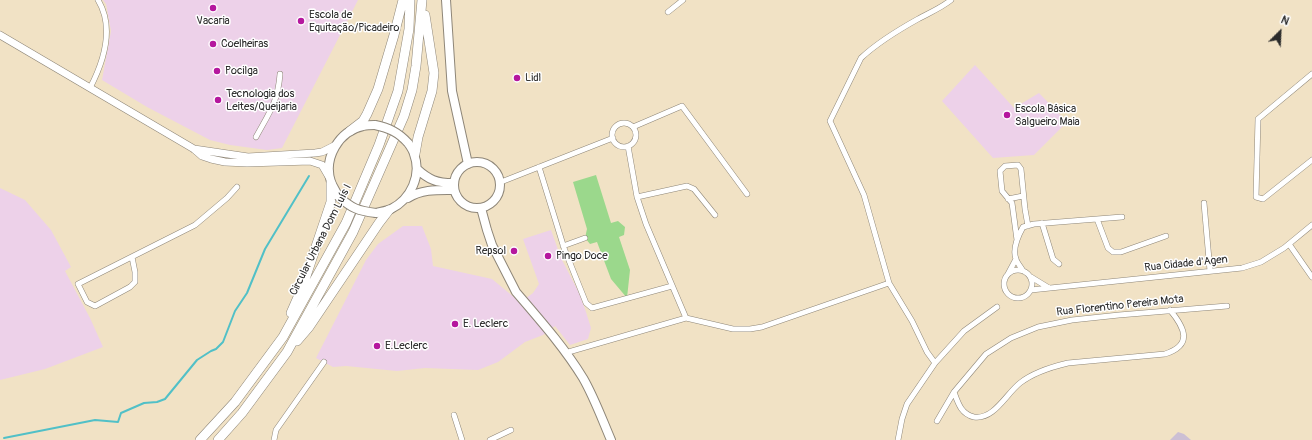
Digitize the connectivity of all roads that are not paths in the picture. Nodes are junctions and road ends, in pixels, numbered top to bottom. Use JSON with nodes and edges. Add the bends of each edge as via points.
{"nodes":[{"id":1,"x":98,"y":0,"type":"edge"},
{"id":2,"x":403,"y":0,"type":"edge"},
{"id":3,"x":410,"y":0,"type":"edge"},
{"id":4,"x":422,"y":0,"type":"edge"},
{"id":5,"x":446,"y":0,"type":"edge"},
{"id":6,"x":684,"y":0,"type":"edge"},
{"id":7,"x":950,"y":0,"type":"edge"},
{"id":8,"x":668,"y":12,"type":"dead end"},
{"id":9,"x":0,"y":35,"type":"edge"},
{"id":10,"x":280,"y":74,"type":"dead end"},
{"id":11,"x":1312,"y":74,"type":"edge"},
{"id":12,"x":90,"y":88,"type":"junction"},
{"id":13,"x":633,"y":127,"type":"junction"},
{"id":14,"x":350,"y":131,"type":"junction"},
{"id":15,"x":256,"y":137,"type":"dead end"},
{"id":16,"x":613,"y":138,"type":"junction"},
{"id":17,"x":336,"y":145,"type":"junction"},
{"id":18,"x":628,"y":146,"type":"junction"},
{"id":19,"x":415,"y":154,"type":"junction"},
{"id":20,"x":290,"y":158,"type":"junction"},
{"id":21,"x":1312,"y":160,"type":"edge"},
{"id":22,"x":468,"y":164,"type":"junction"},
{"id":23,"x":539,"y":167,"type":"junction"},
{"id":24,"x":417,"y":169,"type":"junction"},
{"id":25,"x":330,"y":180,"type":"junction"},
{"id":26,"x":500,"y":182,"type":"junction"},
{"id":27,"x":454,"y":186,"type":"junction"},
{"id":28,"x":237,"y":187,"type":"dead end"},
{"id":29,"x":747,"y":194,"type":"dead end"},
{"id":30,"x":1023,"y":196,"type":"junction"},
{"id":31,"x":637,"y":197,"type":"junction"},
{"id":32,"x":1008,"y":199,"type":"junction"},
{"id":33,"x":400,"y":203,"type":"junction"},
{"id":34,"x":1204,"y":203,"type":"dead end"},
{"id":35,"x":481,"y":208,"type":"junction"},
{"id":36,"x":389,"y":210,"type":"junction"},
{"id":37,"x":715,"y":215,"type":"dead end"},
{"id":38,"x":1122,"y":217,"type":"dead end"},
{"id":39,"x":1097,"y":219,"type":"junction"},
{"id":40,"x":1042,"y":224,"type":"junction"},
{"id":41,"x":1312,"y":225,"type":"edge"},
{"id":42,"x":1028,"y":226,"type":"junction"},
{"id":43,"x":1166,"y":236,"type":"dead end"},
{"id":44,"x":585,"y":238,"type":"dead end"},
{"id":45,"x":1017,"y":240,"type":"junction"},
{"id":46,"x":1289,"y":244,"type":"junction"},
{"id":47,"x":563,"y":246,"type":"junction"},
{"id":48,"x":132,"y":257,"type":"junction"},
{"id":49,"x":1016,"y":259,"type":"junction"},
{"id":50,"x":1059,"y":264,"type":"dead end"},
{"id":51,"x":1023,"y":271,"type":"junction"},
{"id":52,"x":1210,"y":271,"type":"junction"},
{"id":53,"x":1008,"y":275,"type":"junction"},
{"id":54,"x":1030,"y":276,"type":"junction"},
{"id":55,"x":1312,"y":277,"type":"edge"},
{"id":56,"x":889,"y":283,"type":"junction"},
{"id":57,"x":672,"y":286,"type":"junction"},
{"id":58,"x":1049,"y":288,"type":"junction"},
{"id":59,"x":1031,"y":290,"type":"junction"},
{"id":60,"x":1227,"y":306,"type":"dead end"},
{"id":61,"x":997,"y":307,"type":"dead end"},
{"id":62,"x":1170,"y":310,"type":"junction"},
{"id":63,"x":686,"y":318,"type":"junction"},
{"id":64,"x":283,"y":337,"type":"junction"},
{"id":65,"x":287,"y":352,"type":"junction"},
{"id":66,"x":565,"y":353,"type":"junction"},
{"id":67,"x":324,"y":362,"type":"dead end"},
{"id":68,"x":935,"y":363,"type":"junction"},
{"id":69,"x":954,"y":392,"type":"junction"},
{"id":70,"x":454,"y":415,"type":"dead end"},
{"id":71,"x":937,"y":421,"type":"dead end"},
{"id":72,"x":511,"y":430,"type":"dead end"},
{"id":73,"x":200,"y":440,"type":"edge"},
{"id":74,"x":218,"y":440,"type":"edge"},
{"id":75,"x":274,"y":440,"type":"edge"},
{"id":76,"x":462,"y":440,"type":"edge"},
{"id":77,"x":490,"y":440,"type":"edge"},
{"id":78,"x":611,"y":440,"type":"edge"},
{"id":79,"x":898,"y":440,"type":"edge"}],
"edges":[{"from":1,"to":12,"type":"street","via":[[103,9],[107,35],[102,62]]},
{"from":2,"to":14,"type":"highway","via":[[378,89],[363,121]]},
{"from":3,"to":64,"type":"highway","name":"Circular Urbana Dom Luís I","via":[[409,29],[398,90],[379,145],[346,223]]},
{"from":4,"to":19,"type":"highway","via":[[434,73],[432,91]]},
{"from":4,"to":65,"type":"highway","name":"Circular Urbana Dom Luís I","via":[[416,66],[404,116],[353,232]]},
{"from":5,"to":22,"type":"main road","via":[[452,90]]},
{"from":6,"to":8,"type":"street"},
{"from":7,"to":56,"type":"street","via":[[869,50],[861,58],[830,121],[864,195]]},
{"from":9,"to":12,"type":"street"},
{"from":10,"to":15,"type":"street","via":[[277,97]]},
{"from":11,"to":21,"type":"street","via":[[1258,119],[1256,197],[1263,199]]},
{"from":12,"to":20,"type":"street","via":[[194,148],[202,156],[211,159],[248,160]]},
{"from":13,"to":16,"type":"street","via":[[619,124],[614,130]]},
{"from":13,"to":18,"type":"street","via":[[636,134],[634,142]]},
{"from":13,"to":29,"type":"street","via":[[682,106]]},
{"from":14,"to":17,"type":"main road"},
{"from":14,"to":19,"type":"main road","bridge":true,"via":[[362,126],[388,127],[399,134]]},
{"from":16,"to":18,"type":"street","via":[[617,144]]},
{"from":16,"to":23,"type":"street"},
{"from":17,"to":20,"type":"street","via":[[322,152]]},
{"from":17,"to":25,"type":"main road","via":[[330,160]]},
{"from":18,"to":31,"type":"street"},
{"from":19,"to":24,"type":"main road"},
{"from":20,"to":25,"type":"street","via":[[322,165]]},
{"from":22,"to":26,"type":"main road","via":[[486,164],[498,174]]},
{"from":22,"to":27,"type":"main road","via":[[455,176]]},
{"from":23,"to":26,"type":"street"},
{"from":23,"to":47,"type":"street"},
{"from":24,"to":27,"type":"main road","via":[[436,182]]},
{"from":24,"to":33,"type":"main road","via":[[410,194]]},
{"from":25,"to":36,"type":"main road","bridge":true,"via":[[338,196],[348,205],[361,211],[376,213]]},
{"from":25,"to":64,"type":"highway","via":[[331,202]]},
{"from":26,"to":35,"type":"main road","via":[[497,198],[492,204]]},
{"from":27,"to":33,"type":"main road","via":[[414,194]]},
{"from":27,"to":35,"type":"main road","via":[[457,198],[462,204],[469,208]]},
{"from":28,"to":48,"type":"street","via":[[195,225]]},
{"from":30,"to":32,"type":"street"},
{"from":30,"to":32,"type":"street","via":[[1021,169],[1018,165],[1005,166],[1000,171],[1002,191]]},
{"from":30,"to":42,"type":"street"},
{"from":31,"to":37,"type":"street","via":[[687,186],[694,189]]},
{"from":31,"to":57,"type":"street"},
{"from":32,"to":45,"type":"street","via":[[1012,203]]},
{"from":33,"to":36,"type":"main road"},
{"from":34,"to":52,"type":"street"},
{"from":35,"to":66,"type":"main road","via":[[492,245],[516,292],[549,329]]},
{"from":36,"to":65,"type":"highway","via":[[309,327]]},
{"from":38,"to":39,"type":"street"},
{"from":39,"to":40,"type":"street"},
{"from":39,"to":43,"type":"street","via":[[1108,248],[1113,252],[1121,252]]},
{"from":40,"to":42,"type":"street"},
{"from":40,"to":50,"type":"street","via":[[1053,259]]},
{"from":41,"to":46,"type":"street","name":"Rua Cidade d'Agen"},
{"from":42,"to":45,"type":"street","via":[[1023,227]]},
{"from":44,"to":47,"type":"street"},
{"from":45,"to":49,"type":"street"},
{"from":46,"to":52,"type":"street","name":"Rua Cidade d'Agen","via":[[1261,262],[1242,268]]},
{"from":46,"to":55,"type":"street"},
{"from":47,"to":57,"type":"street","via":[[586,303],[592,308]]},
{"from":48,"to":48,"type":"street","via":[[78,284],[87,302],[95,306],[130,287],[134,282],[135,272]]},
{"from":49,"to":51,"type":"street"},
{"from":49,"to":53,"type":"street"},
{"from":51,"to":53,"type":"street","via":[[1015,271]]},
{"from":51,"to":54,"type":"street"},
{"from":52,"to":58,"type":"street","name":"Rua Cidade d'Agen"},
{"from":53,"to":59,"type":"street","via":[[1005,288],[1011,296],[1025,296]]},
{"from":54,"to":58,"type":"street"},
{"from":54,"to":59,"type":"street"},
{"from":56,"to":63,"type":"street","via":[[750,329],[733,329]]},
{"from":56,"to":68,"type":"street"},
{"from":57,"to":63,"type":"street"},
{"from":58,"to":59,"type":"street","name":"Rua Cidade d'Agen"},
{"from":60,"to":62,"type":"street","name":"Rua Florentino Pereira Mota"},
{"from":61,"to":68,"type":"street","via":[[964,331]]},
{"from":62,"to":69,"type":"street","name":"Rua Florentino Pereira Mota","via":[[1072,320],[1038,327],[1011,338],[986,354]]},
{"from":62,"to":69,"type":"street","via":[[1183,330],[1183,341],[1175,350],[1165,354],[1052,366],[1019,384],[986,416],[967,415],[959,406]]},
{"from":63,"to":66,"type":"street"},
{"from":64,"to":73,"type":"highway","name":"Circular Urbana Dom Luís I","via":[[235,402]]},
{"from":65,"to":74,"type":"highway","name":"Circular Urbana Dom Luís I","via":[[242,413]]},
{"from":66,"to":78,"type":"main road","via":[[583,378]]},
{"from":67,"to":75,"type":"street","via":[[276,430]]},
{"from":68,"to":79,"type":"street","via":[[907,404]]},
{"from":69,"to":71,"type":"street","name":"Rua Florentino Pereira Mota"},
{"from":70,"to":76,"type":"street"},
{"from":72,"to":77,"type":"street"}]}
